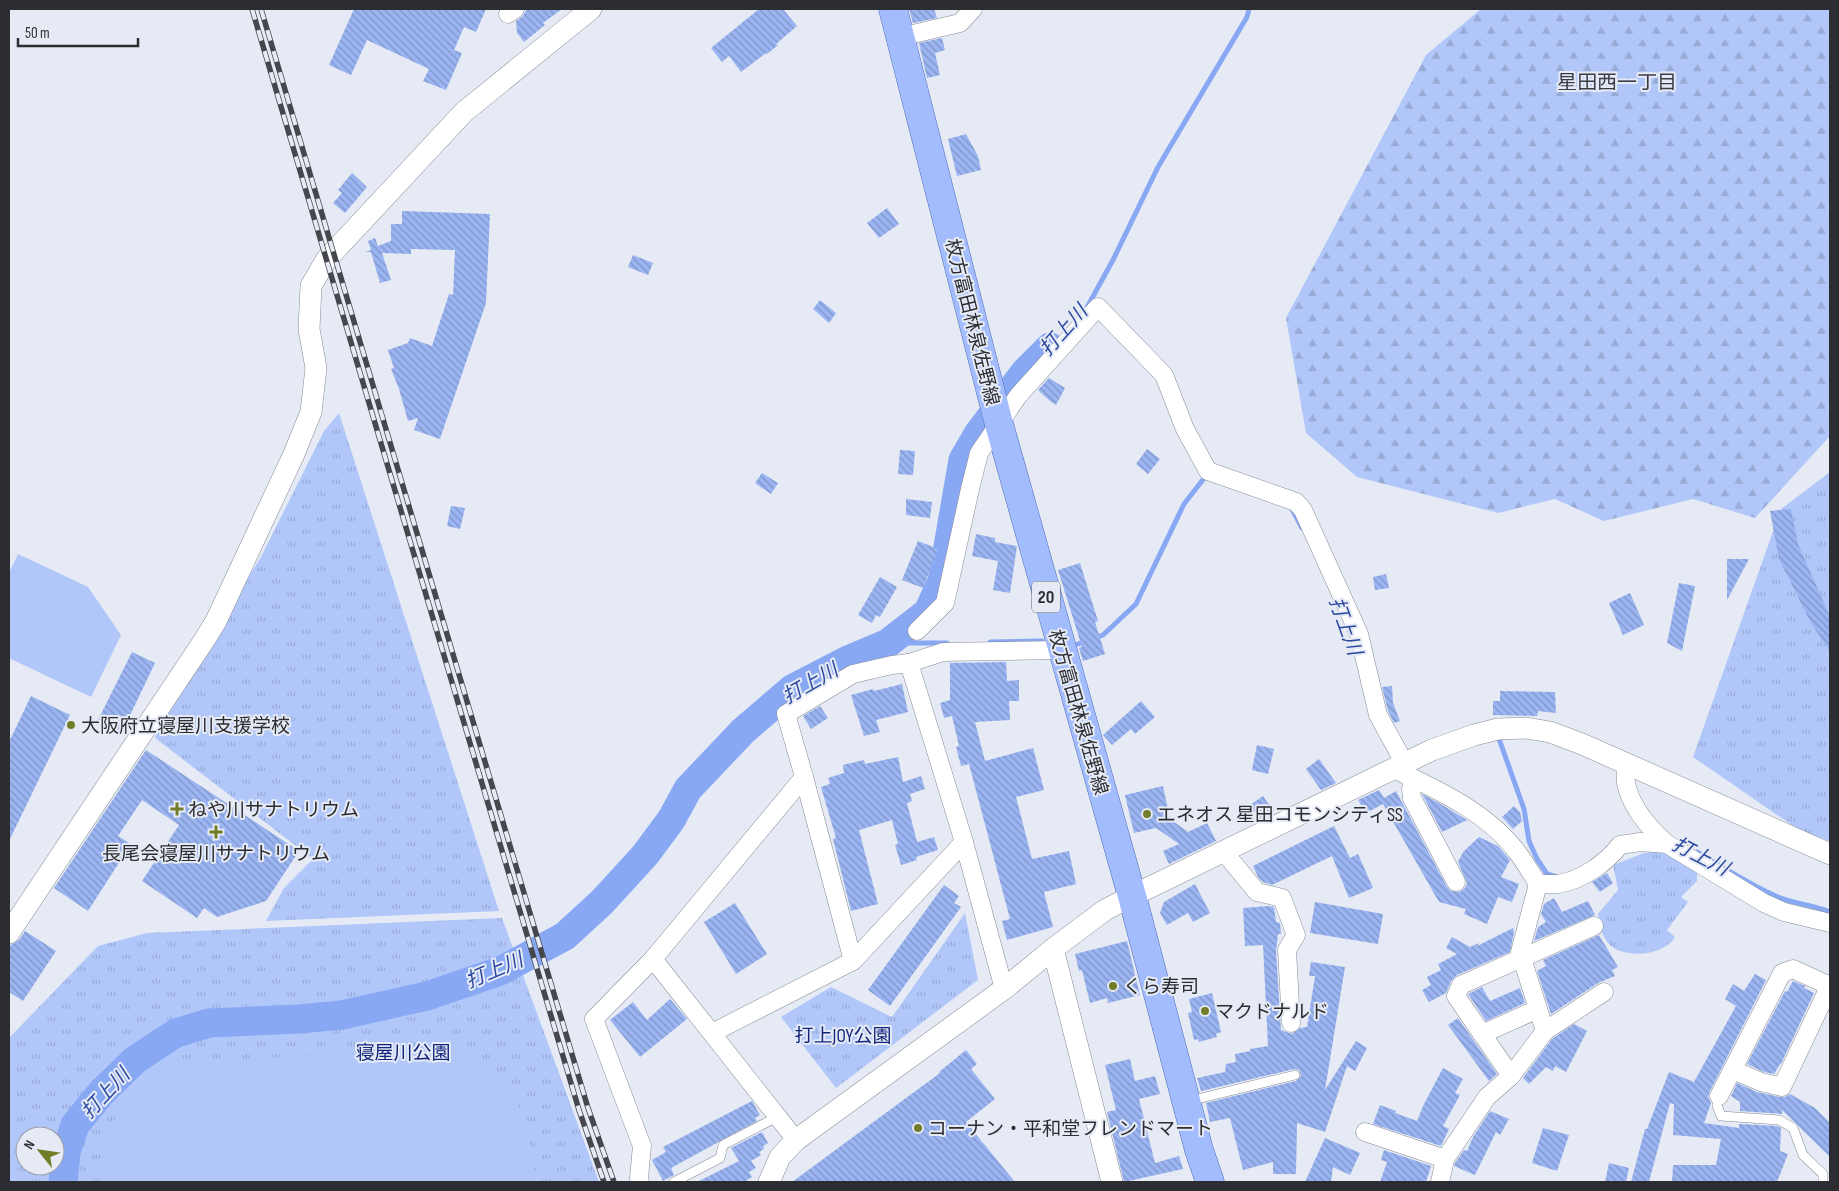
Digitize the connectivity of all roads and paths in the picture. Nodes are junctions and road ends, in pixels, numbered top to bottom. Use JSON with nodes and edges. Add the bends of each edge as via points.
{"nodes":[{"id":1,"x":591,"y":9,"type":"edge"},
{"id":2,"x":893,"y":9,"type":"edge"},
{"id":3,"x":973,"y":9,"type":"edge"},
{"id":4,"x":900,"y":37,"type":"junction"},
{"id":5,"x":999,"y":424,"type":"junction"},
{"id":6,"x":917,"y":631,"type":"dead end"},
{"id":7,"x":1061,"y":650,"type":"junction"},
{"id":8,"x":908,"y":663,"type":"junction"},
{"id":9,"x":1626,"y":763,"type":"junction"},
{"id":10,"x":1404,"y":770,"type":"junction"},
{"id":11,"x":804,"y":777,"type":"junction"},
{"id":12,"x":964,"y":842,"type":"junction"},
{"id":13,"x":1667,"y":844,"type":"junction"},
{"id":14,"x":1223,"y":851,"type":"junction"},
{"id":15,"x":1830,"y":854,"type":"edge"},
{"id":16,"x":1456,"y":882,"type":"dead end"},
{"id":17,"x":1538,"y":884,"type":"junction"},
{"id":18,"x":1132,"y":896,"type":"junction"},
{"id":19,"x":1830,"y":924,"type":"edge"},
{"id":20,"x":1594,"y":926,"type":"dead end"},
{"id":21,"x":9,"y":932,"type":"edge"},
{"id":22,"x":1053,"y":949,"type":"junction"},
{"id":23,"x":654,"y":959,"type":"junction"},
{"id":24,"x":1522,"y":959,"type":"junction"},
{"id":25,"x":854,"y":961,"type":"junction"},
{"id":26,"x":1830,"y":985,"type":"edge"},
{"id":27,"x":1004,"y":988,"type":"junction"},
{"id":28,"x":1604,"y":992,"type":"dead end"},
{"id":29,"x":1538,"y":1009,"type":"junction"},
{"id":30,"x":1291,"y":1023,"type":"dead end"},
{"id":31,"x":1545,"y":1031,"type":"junction"},
{"id":32,"x":712,"y":1033,"type":"junction"},
{"id":33,"x":1482,"y":1034,"type":"junction"},
{"id":34,"x":1733,"y":1070,"type":"junction"},
{"id":35,"x":1295,"y":1076,"type":"dead end"},
{"id":36,"x":1511,"y":1076,"type":"junction"},
{"id":37,"x":1719,"y":1096,"type":"joint"},
{"id":38,"x":1186,"y":1102,"type":"junction"},
{"id":39,"x":777,"y":1117,"type":"junction"},
{"id":40,"x":1365,"y":1132,"type":"dead end"},
{"id":41,"x":796,"y":1140,"type":"junction"},
{"id":42,"x":1445,"y":1159,"type":"junction"},
{"id":43,"x":640,"y":1182,"type":"edge"},
{"id":44,"x":674,"y":1182,"type":"edge"},
{"id":45,"x":769,"y":1182,"type":"edge"},
{"id":46,"x":1112,"y":1182,"type":"edge"},
{"id":47,"x":1210,"y":1182,"type":"edge"},
{"id":48,"x":1440,"y":1182,"type":"edge"},
{"id":49,"x":1823,"y":1182,"type":"edge"}],
"edges":[{"from":1,"to":21,"type":"street","via":[[464,112],[326,260],[311,286],[309,329],[316,368],[311,412],[294,454],[205,639]]},
{"from":2,"to":4,"type":"main road","name":"枚方富田林泉佐野線","number":"20"},
{"from":3,"to":4,"type":"street","via":[[960,23]]},
{"from":4,"to":5,"type":"main road","name":"枚方富田林泉佐野線","number":"20"},
{"from":5,"to":6,"type":"street","via":[[979,453],[945,603]]},
{"from":5,"to":7,"type":"main road","name":"枚方富田林泉佐野線","number":"20"},
{"from":5,"to":10,"type":"street","via":[[1018,396],[1098,307],[1164,375],[1185,429],[1208,471],[1296,502],[1303,510],[1359,634],[1378,715]]},
{"from":7,"to":8,"type":"street","via":[[943,652]]},
{"from":7,"to":18,"type":"main road","name":"枚方富田林泉佐野線","number":"20"},
{"from":8,"to":11,"type":"street","via":[[853,674],[786,714]]},
{"from":8,"to":12,"type":"street"},
{"from":9,"to":10,"type":"street","via":[[1550,732],[1498,728],[1432,750]]},
{"from":9,"to":13,"type":"street","via":[[1626,783],[1634,806],[1648,827]]},
{"from":9,"to":15,"type":"street"},
{"from":10,"to":14,"type":"street"},
{"from":10,"to":16,"type":"street","via":[[1412,798]]},
{"from":10,"to":17,"type":"street","via":[[1487,820],[1516,851]]},
{"from":11,"to":23,"type":"street"},
{"from":11,"to":25,"type":"street"},
{"from":12,"to":25,"type":"street"},
{"from":12,"to":27,"type":"street"},
{"from":13,"to":17,"type":"street","via":[[1640,842],[1620,845],[1612,855],[1579,878],[1558,884]]},
{"from":13,"to":19,"type":"street","via":[[1764,903],[1784,912]]},
{"from":14,"to":18,"type":"street"},
{"from":14,"to":30,"type":"street","via":[[1257,892],[1282,898],[1296,935],[1287,950]]},
{"from":17,"to":24,"type":"street","via":[[1520,952]]},
{"from":18,"to":22,"type":"street","via":[[1105,910]]},
{"from":18,"to":38,"type":"main road","name":"枚方富田林泉佐野線","number":"20"},
{"from":20,"to":24,"type":"street"},
{"from":22,"to":27,"type":"street"},
{"from":22,"to":46,"type":"street"},
{"from":23,"to":32,"type":"street"},
{"from":23,"to":43,"type":"street","via":[[594,1019],[642,1146]]},
{"from":24,"to":29,"type":"street"},
{"from":24,"to":33,"type":"street","via":[[1461,985],[1456,996]]},
{"from":25,"to":32,"type":"street"},
{"from":26,"to":34,"type":"street","via":[[1793,969],[1782,973]]},
{"from":26,"to":34,"type":"street","via":[[1782,1087]]},
{"from":27,"to":41,"type":"street"},
{"from":28,"to":31,"type":"street"},
{"from":29,"to":31,"type":"street"},
{"from":29,"to":33,"type":"street"},
{"from":31,"to":36,"type":"street"},
{"from":32,"to":39,"type":"street"},
{"from":33,"to":36,"type":"street"},
{"from":34,"to":37,"type":"street"},
{"from":35,"to":38,"type":"lane"},
{"from":36,"to":42,"type":"street","via":[[1488,1097]]},
{"from":37,"to":49,"type":"lane","via":[[1717,1105],[1721,1116],[1779,1120],[1793,1128],[1803,1155],[1823,1174]]},
{"from":38,"to":47,"type":"main road","name":"枚方富田林泉佐野線","number":"20"},
{"from":39,"to":41,"type":"street"},
{"from":39,"to":44,"type":"lane","via":[[723,1145],[720,1158]]},
{"from":40,"to":42,"type":"street"},
{"from":41,"to":45,"type":"street","via":[[780,1157]]},
{"from":42,"to":48,"type":"street"}]}
